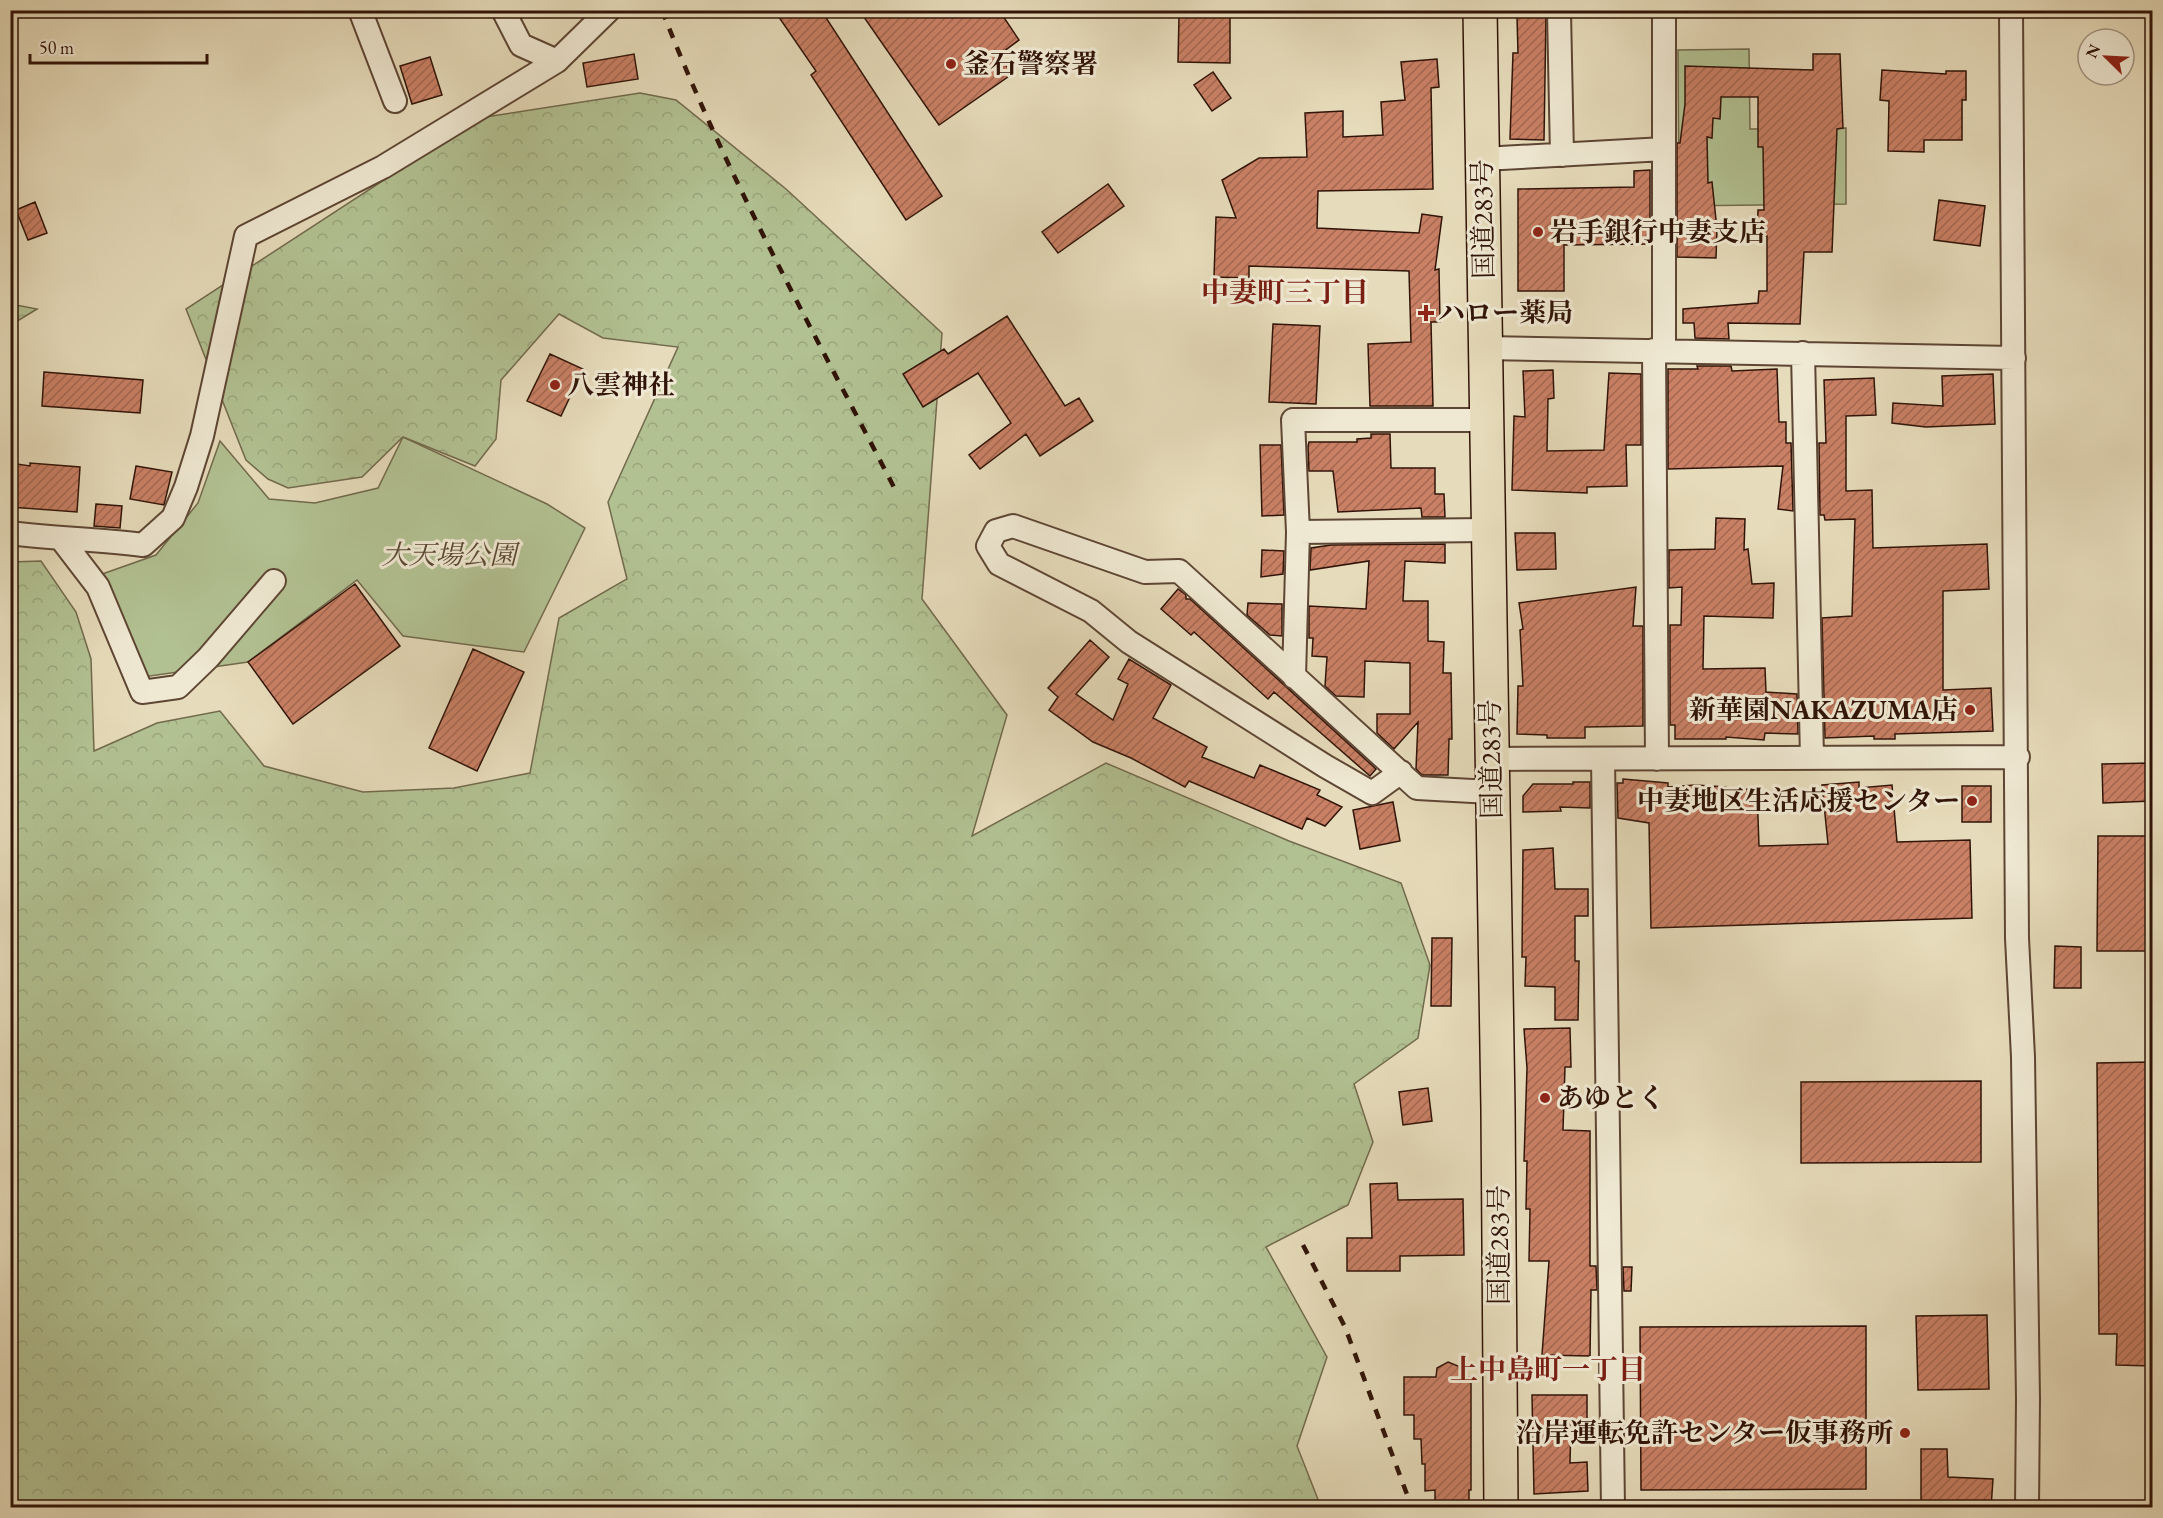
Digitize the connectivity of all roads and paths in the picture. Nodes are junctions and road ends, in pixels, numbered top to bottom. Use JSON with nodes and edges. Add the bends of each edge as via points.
{"nodes":[{"id":1,"x":360,"y":10,"type":"edge"},
{"id":2,"x":503,"y":10,"type":"edge"},
{"id":3,"x":609,"y":10,"type":"edge"},
{"id":4,"x":1480,"y":10,"type":"edge"},
{"id":5,"x":1664,"y":10,"type":"edge"},
{"id":6,"x":2011,"y":10,"type":"edge"},
{"id":7,"x":1559,"y":12,"type":"dead end"},
{"id":8,"x":557,"y":61,"type":"junction"},
{"id":9,"x":395,"y":101,"type":"dead end"},
{"id":10,"x":1664,"y":149,"type":"junction"},
{"id":11,"x":1562,"y":155,"type":"junction"},
{"id":12,"x":1483,"y":159,"type":"junction"},
{"id":13,"x":1485,"y":348,"type":"junction"},
{"id":14,"x":1659,"y":350,"type":"junction"},
{"id":15,"x":1803,"y":353,"type":"junction"},
{"id":16,"x":2014,"y":358,"type":"junction"},
{"id":17,"x":1486,"y":420,"type":"junction"},
{"id":18,"x":1487,"y":530,"type":"junction"},
{"id":19,"x":1298,"y":532,"type":"junction"},
{"id":20,"x":10,"y":533,"type":"edge"},
{"id":21,"x":62,"y":540,"type":"junction"},
{"id":22,"x":274,"y":581,"type":"dead end"},
{"id":23,"x":1294,"y":677,"type":"junction"},
{"id":24,"x":2018,"y":757,"type":"junction"},
{"id":25,"x":1812,"y":758,"type":"junction"},
{"id":26,"x":1491,"y":759,"type":"junction"},
{"id":27,"x":1603,"y":759,"type":"junction"},
{"id":28,"x":1657,"y":759,"type":"junction"},
{"id":29,"x":1401,"y":772,"type":"junction"},
{"id":30,"x":1491,"y":792,"type":"junction"},
{"id":31,"x":1501,"y":1508,"type":"edge"},
{"id":32,"x":1613,"y":1508,"type":"edge"},
{"id":33,"x":2027,"y":1508,"type":"edge"}],
"edges":[{"from":1,"to":9,"type":"street"},
{"from":2,"to":8,"type":"street","via":[[521,45]]},
{"from":3,"to":8,"type":"street"},
{"from":4,"to":12,"type":"highway","name":"国道283号"},
{"from":5,"to":10,"type":"street"},
{"from":6,"to":16,"type":"street"},
{"from":7,"to":11,"type":"street"},
{"from":8,"to":21,"type":"street","via":[[383,167],[246,236],[202,436],[173,518],[143,545],[94,538]]},
{"from":10,"to":11,"type":"street"},
{"from":10,"to":14,"type":"street"},
{"from":11,"to":12,"type":"street"},
{"from":12,"to":13,"type":"highway","name":"国道283号"},
{"from":13,"to":14,"type":"street"},
{"from":13,"to":17,"type":"highway","name":"国道283号"},
{"from":14,"to":15,"type":"street"},
{"from":14,"to":28,"type":"street"},
{"from":15,"to":16,"type":"street"},
{"from":15,"to":25,"type":"street"},
{"from":16,"to":24,"type":"street"},
{"from":17,"to":18,"type":"highway","name":"国道283号"},
{"from":17,"to":19,"type":"street","via":[[1293,420]]},
{"from":18,"to":19,"type":"street"},
{"from":18,"to":26,"type":"highway","name":"国道283号"},
{"from":19,"to":23,"type":"street"},
{"from":20,"to":21,"type":"street"},
{"from":21,"to":22,"type":"street","via":[[98,587],[142,692],[178,687]]},
{"from":23,"to":29,"type":"street"},
{"from":23,"to":29,"type":"street","via":[[1179,571],[1145,572],[1013,526],[996,531],[988,546],[999,564],[1091,612],[1130,642],[1372,793]]},
{"from":24,"to":25,"type":"street"},
{"from":24,"to":33,"type":"street","via":[[2017,938],[2022,1027]]},
{"from":25,"to":28,"type":"street"},
{"from":26,"to":27,"type":"street"},
{"from":26,"to":30,"type":"highway","name":"国道283号"},
{"from":27,"to":28,"type":"street"},
{"from":27,"to":32,"type":"street"},
{"from":29,"to":30,"type":"street","via":[[1417,788]]},
{"from":30,"to":31,"type":"highway","name":"国道283号"}]}
